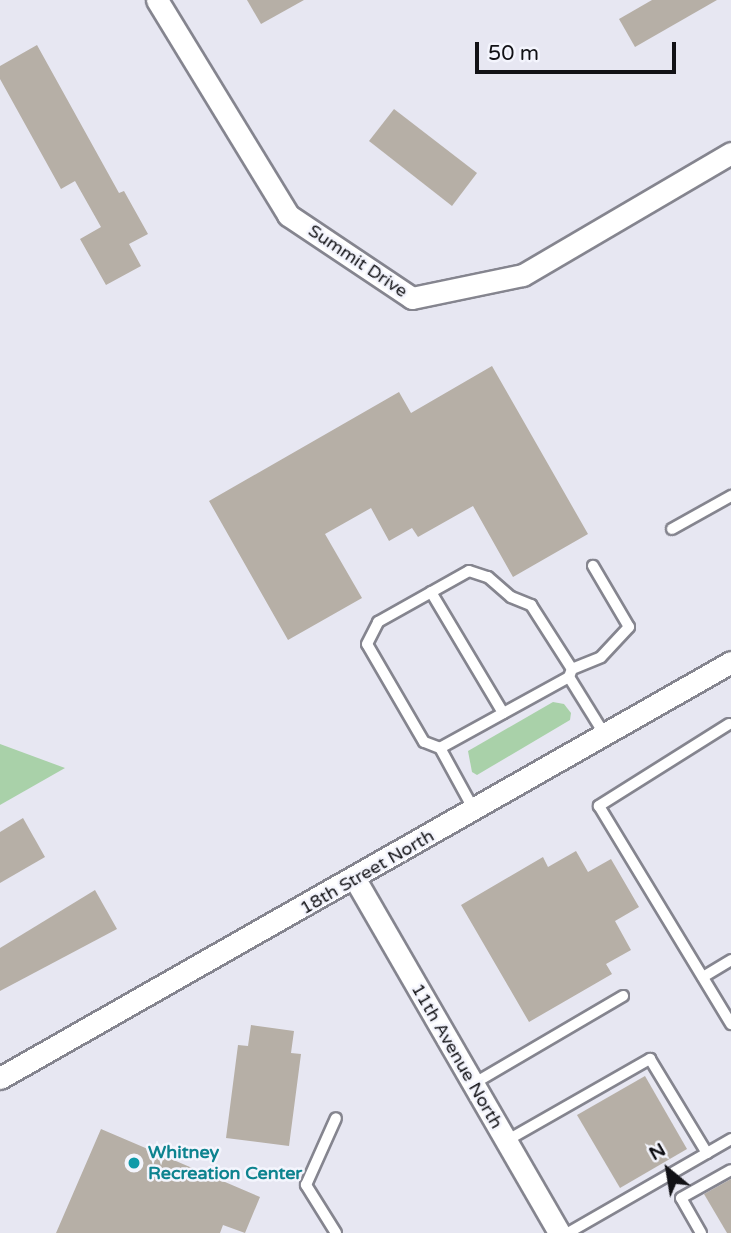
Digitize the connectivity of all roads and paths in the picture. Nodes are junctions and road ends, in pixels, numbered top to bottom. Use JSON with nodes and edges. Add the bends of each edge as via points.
{"nodes":[{"id":1,"x":157,"y":0,"type":"edge"},
{"id":2,"x":731,"y":153,"type":"edge"},
{"id":3,"x":731,"y":496,"type":"edge"},
{"id":4,"x":672,"y":529,"type":"dead end"},
{"id":5,"x":593,"y":566,"type":"dead end"},
{"id":6,"x":431,"y":592,"type":"junction"},
{"id":7,"x":731,"y":662,"type":"edge"},
{"id":8,"x":570,"y":673,"type":"junction"},
{"id":9,"x":503,"y":713,"type":"junction"},
{"id":10,"x":729,"y":723,"type":"dead end"},
{"id":11,"x":605,"y":735,"type":"junction"},
{"id":12,"x":440,"y":748,"type":"junction"},
{"id":13,"x":474,"y":810,"type":"junction"},
{"id":14,"x":355,"y":879,"type":"junction"},
{"id":15,"x":731,"y":960,"type":"edge"},
{"id":16,"x":703,"y":977,"type":"junction"},
{"id":17,"x":622,"y":996,"type":"dead end"},
{"id":18,"x":731,"y":1024,"type":"edge"},
{"id":19,"x":0,"y":1078,"type":"edge"},
{"id":20,"x":473,"y":1084,"type":"junction"},
{"id":21,"x":336,"y":1118,"type":"dead end"},
{"id":22,"x":731,"y":1139,"type":"edge"},
{"id":23,"x":506,"y":1141,"type":"junction"},
{"id":24,"x":706,"y":1153,"type":"junction"},
{"id":25,"x":731,"y":1170,"type":"edge"},
{"id":26,"x":336,"y":1233,"type":"edge"},
{"id":27,"x":559,"y":1233,"type":"edge"},
{"id":28,"x":568,"y":1233,"type":"edge"},
{"id":29,"x":701,"y":1233,"type":"edge"}],
"edges":[{"from":1,"to":2,"type":"street","name":"Summit Drive","via":[[288,215],[412,298],[523,275]]},
{"from":3,"to":4,"type":"lane"},
{"from":5,"to":8,"type":"lane","via":[[629,627],[601,657]]},
{"from":6,"to":8,"type":"lane","via":[[469,571],[488,577],[511,597],[531,605]]},
{"from":6,"to":9,"type":"lane"},
{"from":6,"to":12,"type":"lane","via":[[378,622],[367,644],[424,742]]},
{"from":7,"to":11,"type":"street","name":"18th Street North"},
{"from":8,"to":9,"type":"lane"},
{"from":8,"to":11,"type":"lane"},
{"from":9,"to":12,"type":"lane"},
{"from":10,"to":16,"type":"lane","via":[[599,806]]},
{"from":11,"to":13,"type":"street","name":"18th Street North"},
{"from":12,"to":13,"type":"lane"},
{"from":13,"to":14,"type":"street","name":"18th Street North"},
{"from":14,"to":19,"type":"street","name":"18th Street North"},
{"from":14,"to":20,"type":"street","name":"11th Avenue North"},
{"from":15,"to":16,"type":"lane"},
{"from":16,"to":18,"type":"lane"},
{"from":17,"to":20,"type":"lane"},
{"from":20,"to":23,"type":"street","name":"11th Avenue North"},
{"from":21,"to":26,"type":"lane","via":[[306,1185]]},
{"from":22,"to":24,"type":"lane"},
{"from":23,"to":24,"type":"lane","via":[[650,1059]]},
{"from":23,"to":27,"type":"street","name":"11th Avenue North"},
{"from":24,"to":28,"type":"lane"},
{"from":25,"to":29,"type":"lane","via":[[681,1198]]}]}
